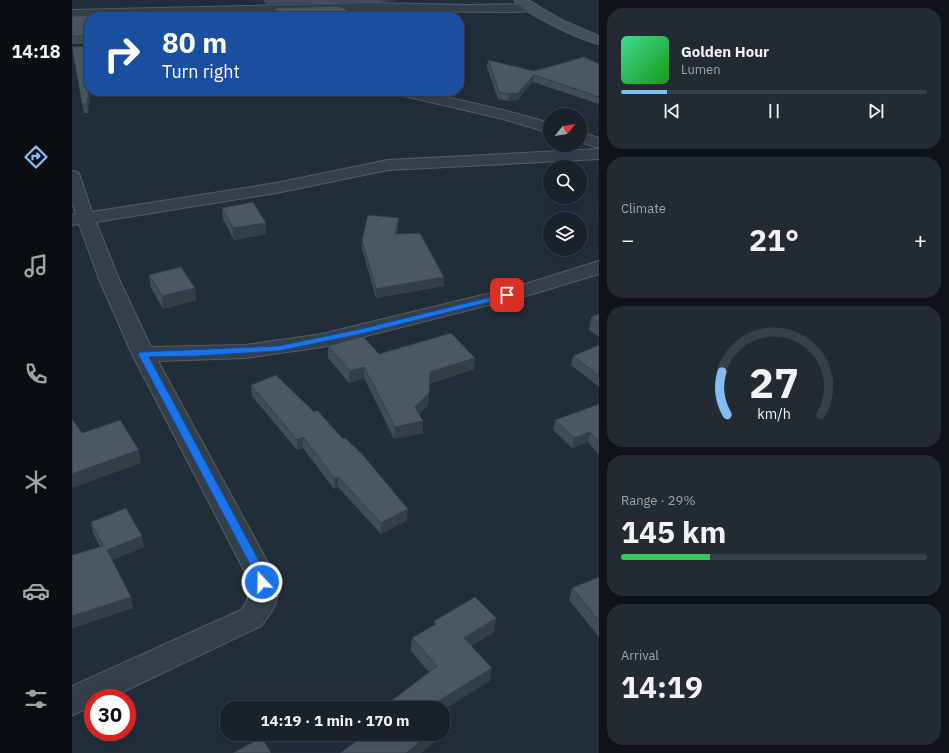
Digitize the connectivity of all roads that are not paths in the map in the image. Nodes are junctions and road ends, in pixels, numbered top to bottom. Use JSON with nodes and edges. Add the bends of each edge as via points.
{"nodes":[{"id":1,"x":520,"y":0,"type":"edge"},
{"id":2,"x":532,"y":8,"type":"junction"},
{"id":3,"x":156,"y":12,"type":"edge"},
{"id":4,"x":72,"y":14,"type":"edge"},
{"id":5,"x":84,"y":14,"type":"edge"},
{"id":6,"x":599,"y":40,"type":"edge"},
{"id":7,"x":423,"y":96,"type":"edge"},
{"id":8,"x":543,"y":126,"type":"edge"},
{"id":9,"x":587,"y":139,"type":"edge"},
{"id":10,"x":599,"y":143,"type":"edge"},
{"id":11,"x":599,"y":154,"type":"edge"},
{"id":12,"x":72,"y":176,"type":"edge"},
{"id":13,"x":78,"y":219,"type":"edge"},
{"id":14,"x":599,"y":267,"type":"edge"},
{"id":15,"x":143,"y":354,"type":"junction"},
{"id":16,"x":72,"y":701,"type":"edge"}],
"edges":[{"from":1,"to":2,"type":"street"},
{"from":2,"to":3,"type":"street","via":[[487,10],[367,7]]},
{"from":2,"to":6,"type":"street","via":[[560,24]]},
{"from":4,"to":5,"type":"street"},
{"from":7,"to":8,"type":"street"},
{"from":9,"to":10,"type":"street"},
{"from":11,"to":13,"type":"street","via":[[388,165],[276,188]]},
{"from":12,"to":13,"type":"street"},
{"from":13,"to":15,"type":"street"},
{"from":14,"to":15,"type":"street","via":[[535,288],[308,343],[254,351]]},
{"from":15,"to":16,"type":"street","via":[[259,572],[265,592],[262,607],[251,618]]}]}
